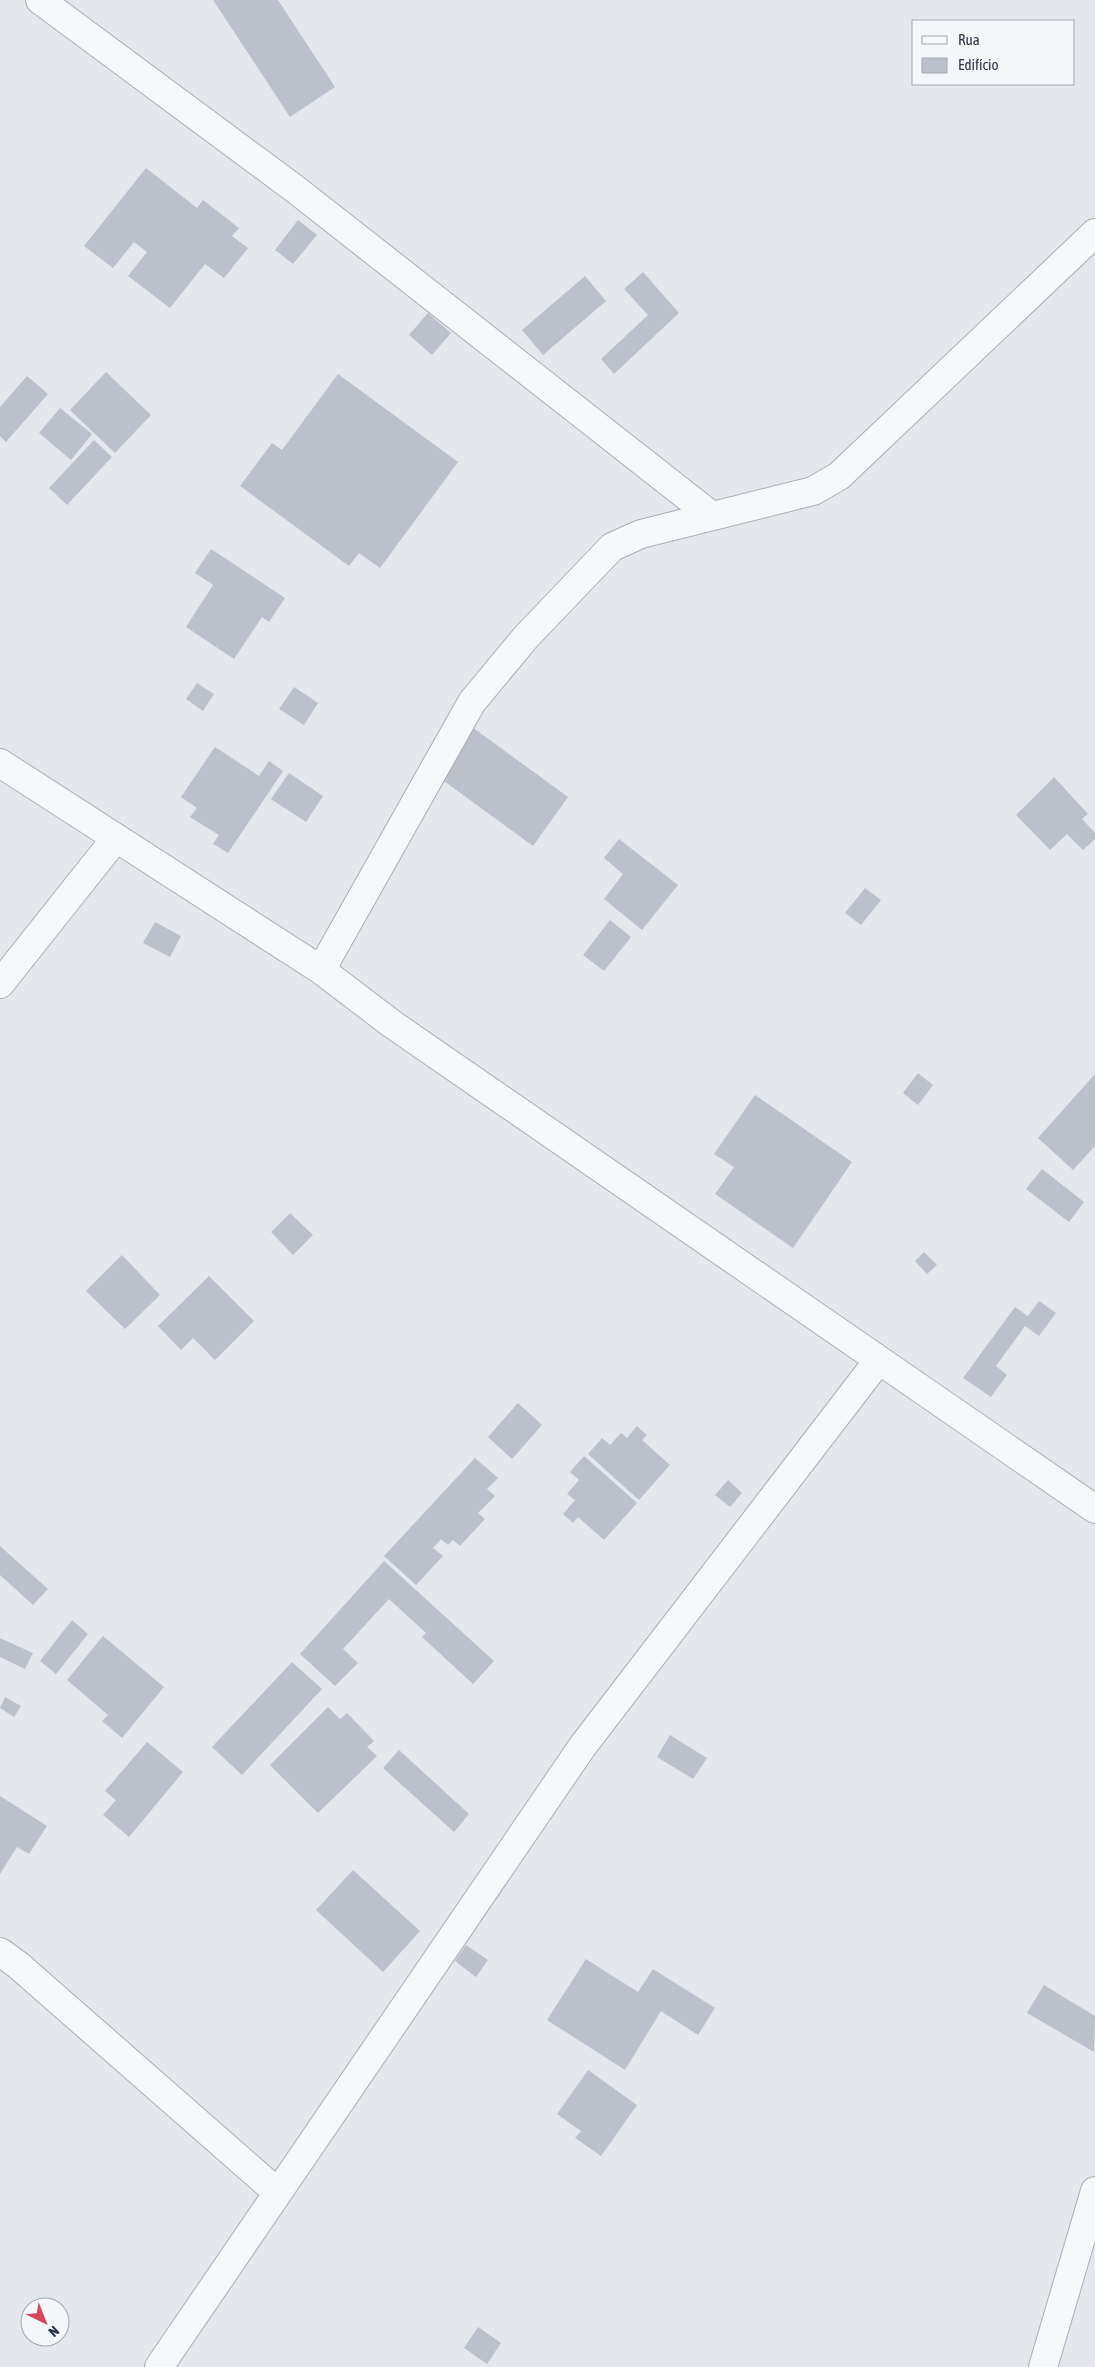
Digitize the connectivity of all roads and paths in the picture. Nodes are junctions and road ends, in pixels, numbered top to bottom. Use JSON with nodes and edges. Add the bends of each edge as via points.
{"nodes":[{"id":1,"x":40,"y":0,"type":"edge"},
{"id":2,"x":1095,"y":233,"type":"edge"},
{"id":3,"x":712,"y":516,"type":"junction"},
{"id":4,"x":0,"y":763,"type":"edge"},
{"id":5,"x":116,"y":838,"type":"junction"},
{"id":6,"x":321,"y":970,"type":"junction"},
{"id":7,"x":0,"y":984,"type":"edge"},
{"id":8,"x":878,"y":1361,"type":"junction"},
{"id":9,"x":1095,"y":1509,"type":"edge"},
{"id":10,"x":0,"y":1952,"type":"edge"},
{"id":11,"x":1095,"y":2191,"type":"edge"},
{"id":12,"x":277,"y":2192,"type":"junction"},
{"id":13,"x":159,"y":2367,"type":"edge"},
{"id":14,"x":1043,"y":2367,"type":"edge"}],
"edges":[{"from":1,"to":3,"type":"street","via":[[296,189]]},
{"from":2,"to":3,"type":"street","via":[[839,476],[813,491]]},
{"from":3,"to":6,"type":"street","via":[[641,534],[612,548],[526,637],[472,702]]},
{"from":4,"to":5,"type":"street"},
{"from":5,"to":6,"type":"street"},
{"from":5,"to":7,"type":"street"},
{"from":6,"to":8,"type":"street","via":[[392,1024]]},
{"from":8,"to":9,"type":"street"},
{"from":8,"to":12,"type":"street","via":[[582,1747]]},
{"from":10,"to":12,"type":"street"},
{"from":11,"to":14,"type":"street"},
{"from":12,"to":13,"type":"street"}]}
